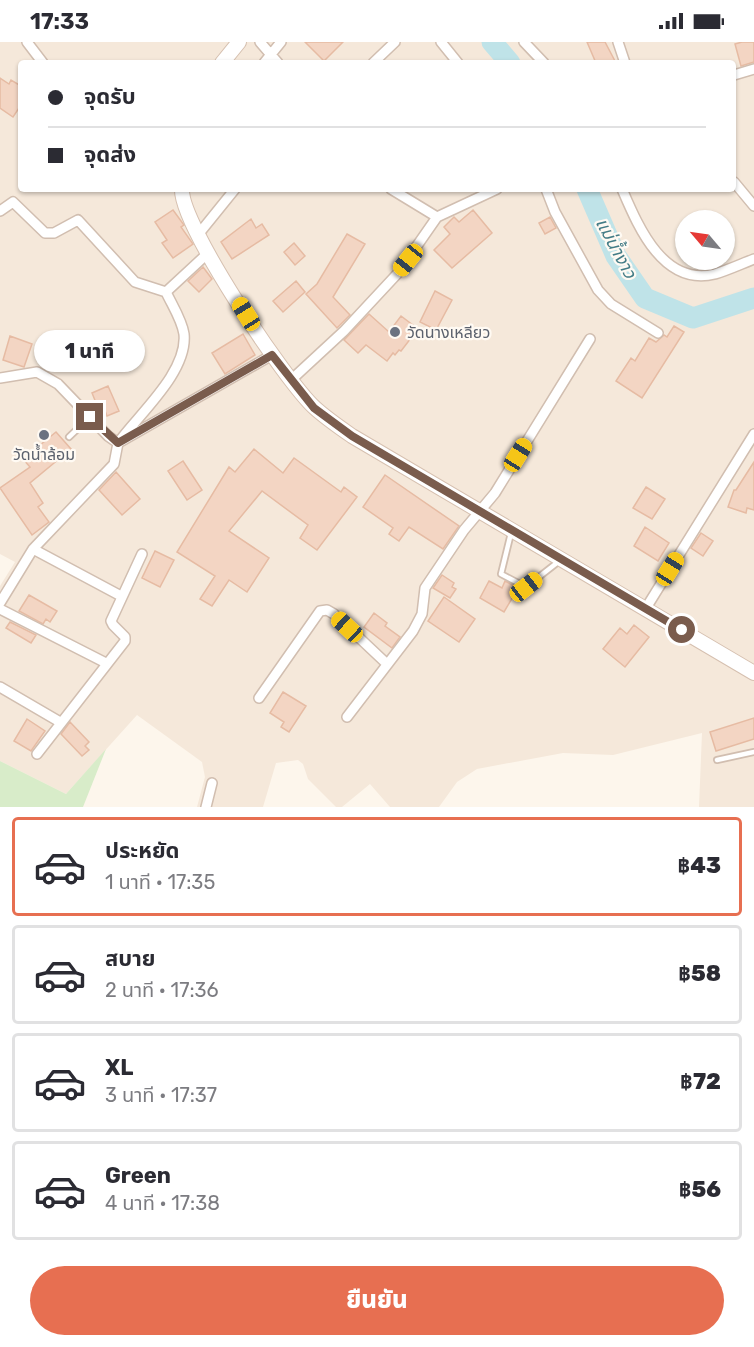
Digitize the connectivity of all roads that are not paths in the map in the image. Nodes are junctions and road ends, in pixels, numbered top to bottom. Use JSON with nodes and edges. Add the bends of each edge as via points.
{"nodes":[{"id":1,"x":27,"y":42,"type":"edge"},
{"id":2,"x":239,"y":42,"type":"edge"},
{"id":3,"x":260,"y":42,"type":"edge"},
{"id":4,"x":281,"y":42,"type":"edge"},
{"id":5,"x":395,"y":42,"type":"edge"},
{"id":6,"x":441,"y":42,"type":"edge"},
{"id":7,"x":524,"y":42,"type":"edge"},
{"id":8,"x":618,"y":42,"type":"edge"},
{"id":9,"x":271,"y":54,"type":"junction"},
{"id":10,"x":41,"y":60,"type":"edge"},
{"id":11,"x":224,"y":60,"type":"edge"},
{"id":12,"x":266,"y":60,"type":"edge"},
{"id":13,"x":276,"y":60,"type":"edge"},
{"id":14,"x":376,"y":60,"type":"edge"},
{"id":15,"x":456,"y":60,"type":"edge"},
{"id":16,"x":541,"y":60,"type":"edge"},
{"id":17,"x":624,"y":60,"type":"edge"},
{"id":18,"x":754,"y":69,"type":"edge"},
{"id":19,"x":736,"y":74,"type":"edge"},
{"id":20,"x":736,"y":184,"type":"edge"},
{"id":21,"x":180,"y":192,"type":"edge"},
{"id":22,"x":233,"y":192,"type":"edge"},
{"id":23,"x":396,"y":192,"type":"edge"},
{"id":24,"x":491,"y":192,"type":"edge"},
{"id":25,"x":547,"y":192,"type":"edge"},
{"id":26,"x":624,"y":192,"type":"edge"},
{"id":27,"x":754,"y":206,"type":"edge"},
{"id":28,"x":0,"y":210,"type":"edge"},
{"id":29,"x":437,"y":217,"type":"junction"},
{"id":30,"x":197,"y":236,"type":"junction"},
{"id":31,"x":207,"y":254,"type":"junction"},
{"id":32,"x":754,"y":259,"type":"edge"},
{"id":33,"x":166,"y":292,"type":"junction"},
{"id":34,"x":658,"y":333,"type":"dead end"},
{"id":35,"x":590,"y":339,"type":"dead end"},
{"id":36,"x":272,"y":355,"type":"junction"},
{"id":37,"x":0,"y":378,"type":"edge"},
{"id":38,"x":291,"y":380,"type":"junction"},
{"id":39,"x":90,"y":417,"type":"junction"},
{"id":40,"x":754,"y":434,"type":"edge"},
{"id":41,"x":69,"y":437,"type":"dead end"},
{"id":42,"x":118,"y":443,"type":"junction"},
{"id":43,"x":480,"y":510,"type":"junction"},
{"id":44,"x":512,"y":531,"type":"junction"},
{"id":45,"x":33,"y":549,"type":"junction"},
{"id":46,"x":142,"y":554,"type":"dead end"},
{"id":47,"x":561,"y":559,"type":"junction"},
{"id":48,"x":121,"y":596,"type":"junction"},
{"id":49,"x":0,"y":603,"type":"edge"},
{"id":50,"x":646,"y":608,"type":"junction"},
{"id":51,"x":0,"y":609,"type":"edge"},
{"id":52,"x":106,"y":663,"type":"junction"},
{"id":53,"x":387,"y":664,"type":"junction"},
{"id":54,"x":754,"y":673,"type":"edge"},
{"id":55,"x":0,"y":687,"type":"edge"},
{"id":56,"x":259,"y":698,"type":"dead end"},
{"id":57,"x":347,"y":717,"type":"dead end"},
{"id":58,"x":60,"y":722,"type":"junction"},
{"id":59,"x":754,"y":752,"type":"edge"},
{"id":60,"x":37,"y":754,"type":"dead end"},
{"id":61,"x":717,"y":760,"type":"dead end"},
{"id":62,"x":212,"y":783,"type":"dead end"},
{"id":63,"x":206,"y":807,"type":"edge"}],
"edges":[{"from":1,"to":10,"type":"street"},
{"from":2,"to":11,"type":"main road"},
{"from":3,"to":9,"type":"street"},
{"from":4,"to":9,"type":"street"},
{"from":5,"to":14,"type":"street"},
{"from":6,"to":15,"type":"street"},
{"from":7,"to":16,"type":"street"},
{"from":8,"to":17,"type":"street"},
{"from":9,"to":12,"type":"street"},
{"from":9,"to":13,"type":"street"},
{"from":18,"to":19,"type":"street"},
{"from":20,"to":27,"type":"street"},
{"from":21,"to":30,"type":"main road"},
{"from":22,"to":30,"type":"street"},
{"from":23,"to":29,"type":"street"},
{"from":24,"to":29,"type":"street"},
{"from":25,"to":34,"type":"street","via":[[598,290],[611,304]]},
{"from":26,"to":32,"type":"street","via":[[649,242],[664,261],[681,271],[714,274]]},
{"from":28,"to":33,"type":"street","via":[[13,202],[45,233],[54,233],[78,220],[135,282]]},
{"from":29,"to":38,"type":"street","via":[[398,273]]},
{"from":30,"to":31,"type":"main road"},
{"from":31,"to":33,"type":"street"},
{"from":31,"to":36,"type":"main road"},
{"from":33,"to":42,"type":"street","via":[[184,334],[183,350],[154,400]]},
{"from":35,"to":43,"type":"street","via":[[495,493]]},
{"from":36,"to":38,"type":"main road"},
{"from":36,"to":42,"type":"street"},
{"from":37,"to":39,"type":"street","via":[[37,372],[58,384]]},
{"from":38,"to":43,"type":"main road","via":[[314,408],[352,436]]},
{"from":39,"to":41,"type":"lane"},
{"from":39,"to":42,"type":"street"},
{"from":40,"to":50,"type":"street"},
{"from":42,"to":45,"type":"street","via":[[114,464]]},
{"from":43,"to":44,"type":"main road"},
{"from":43,"to":53,"type":"street","via":[[425,588],[422,614]]},
{"from":44,"to":47,"type":"main road"},
{"from":44,"to":47,"type":"lane","via":[[501,574],[526,587]]},
{"from":45,"to":48,"type":"street"},
{"from":45,"to":49,"type":"street"},
{"from":46,"to":48,"type":"street"},
{"from":47,"to":50,"type":"main road"},
{"from":48,"to":52,"type":"street","via":[[111,621],[126,639]]},
{"from":50,"to":54,"type":"main road"},
{"from":51,"to":52,"type":"street"},
{"from":52,"to":58,"type":"street"},
{"from":53,"to":56,"type":"street","via":[[334,614],[320,611]]},
{"from":53,"to":57,"type":"street"},
{"from":55,"to":58,"type":"street"},
{"from":58,"to":60,"type":"street"},
{"from":59,"to":61,"type":"lane"},
{"from":62,"to":63,"type":"street"}]}
